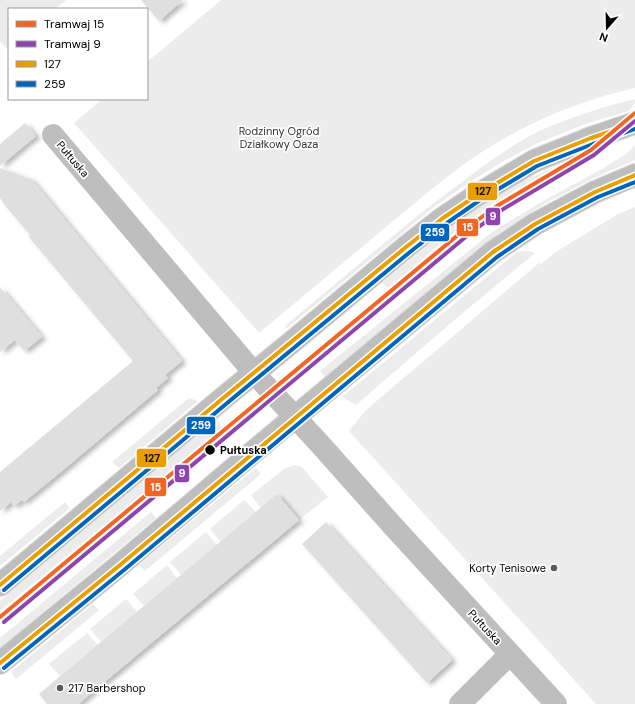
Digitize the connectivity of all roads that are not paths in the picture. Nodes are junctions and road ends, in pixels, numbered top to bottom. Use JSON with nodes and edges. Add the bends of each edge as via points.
{"nodes":[{"id":1,"x":635,"y":123,"type":"edge"},
{"id":2,"x":53,"y":135,"type":"dead end"},
{"id":3,"x":635,"y":175,"type":"edge"},
{"id":4,"x":254,"y":373,"type":"junction"},
{"id":5,"x":295,"y":417,"type":"junction"},
{"id":6,"x":0,"y":585,"type":"edge"},
{"id":7,"x":510,"y":654,"type":"junction"},
{"id":8,"x":0,"y":663,"type":"edge"},
{"id":9,"x":460,"y":704,"type":"edge"},
{"id":10,"x":556,"y":704,"type":"edge"}],
"edges":[{"from":1,"to":4,"type":"main road","via":[[534,161],[477,195],[406,247]]},
{"from":2,"to":4,"type":"main road","name":"Pułtuska"},
{"from":3,"to":5,"type":"main road","via":[[595,192],[535,224],[493,252]]},
{"from":4,"to":5,"type":"main road","name":"Pułtuska"},
{"from":4,"to":6,"type":"main road"},
{"from":5,"to":7,"type":"main road","name":"Pułtuska"},
{"from":5,"to":8,"type":"main road","via":[[120,566]]},
{"from":7,"to":9,"type":"main road"},
{"from":7,"to":10,"type":"main road","name":"Pułtuska"}]}
